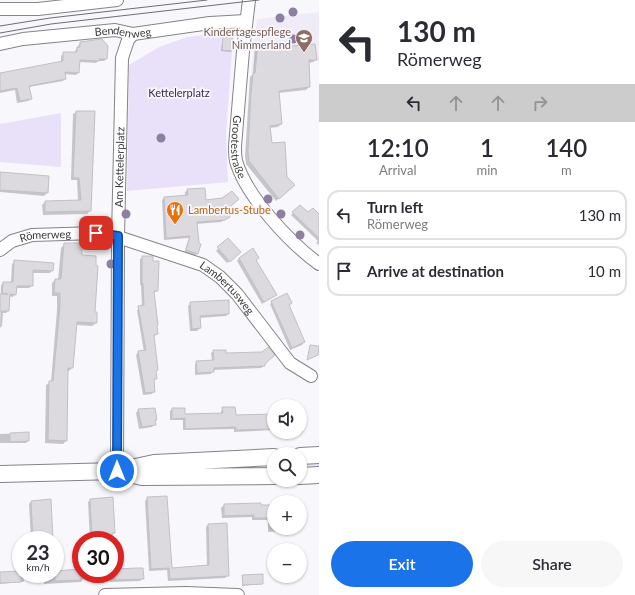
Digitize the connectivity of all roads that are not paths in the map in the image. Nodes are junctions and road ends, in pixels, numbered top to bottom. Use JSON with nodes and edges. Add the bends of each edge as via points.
{"nodes":[{"id":1,"x":117,"y":0,"type":"edge"},
{"id":2,"x":249,"y":0,"type":"edge"},
{"id":3,"x":0,"y":9,"type":"edge"},
{"id":4,"x":246,"y":21,"type":"junction"},
{"id":5,"x":133,"y":34,"type":"junction"},
{"id":6,"x":0,"y":44,"type":"edge"},
{"id":7,"x":118,"y":236,"type":"junction"},
{"id":8,"x":0,"y":250,"type":"edge"},
{"id":9,"x":319,"y":264,"type":"edge"},
{"id":10,"x":311,"y":376,"type":"dead end"},
{"id":11,"x":319,"y":455,"type":"edge"},
{"id":12,"x":307,"y":456,"type":"edge"},
{"id":13,"x":267,"y":457,"type":"edge"},
{"id":14,"x":117,"y":471,"type":"junction"},
{"id":15,"x":0,"y":474,"type":"edge"},
{"id":16,"x":319,"y":475,"type":"edge"},
{"id":17,"x":267,"y":476,"type":"edge"},
{"id":18,"x":307,"y":476,"type":"edge"},
{"id":19,"x":105,"y":595,"type":"edge"},
{"id":20,"x":238,"y":595,"type":"edge"}],
"edges":[{"from":1,"to":3,"type":"street","via":[[38,9]]},
{"from":2,"to":4,"type":"street","name":"Grootestraße"},
{"from":4,"to":5,"type":"street","name":"Bendenweg","via":[[210,23]]},
{"from":4,"to":9,"type":"street","name":"Grootestraße","via":[[235,146],[236,160],[255,198]]},
{"from":5,"to":6,"type":"street","name":"Bendenweg","via":[[115,30],[23,39]]},
{"from":5,"to":7,"type":"street","name":"Am Kettelerplatz","via":[[128,40],[122,58]]},
{"from":7,"to":8,"type":"street","name":"Römerweg","via":[[96,233],[32,235],[12,241]]},
{"from":7,"to":10,"type":"street","name":"Lambertusweg","via":[[203,265],[220,276],[290,363]]},
{"from":7,"to":14,"type":"street","name":"Am Kettelerplatz"},
{"from":11,"to":12,"type":"main road"},
{"from":13,"to":14,"type":"main road","via":[[154,463]]},
{"from":14,"to":15,"type":"main road"},
{"from":14,"to":17,"type":"main road","via":[[142,477]]},
{"from":16,"to":18,"type":"main road"},
{"from":19,"to":20,"type":"street"}]}
